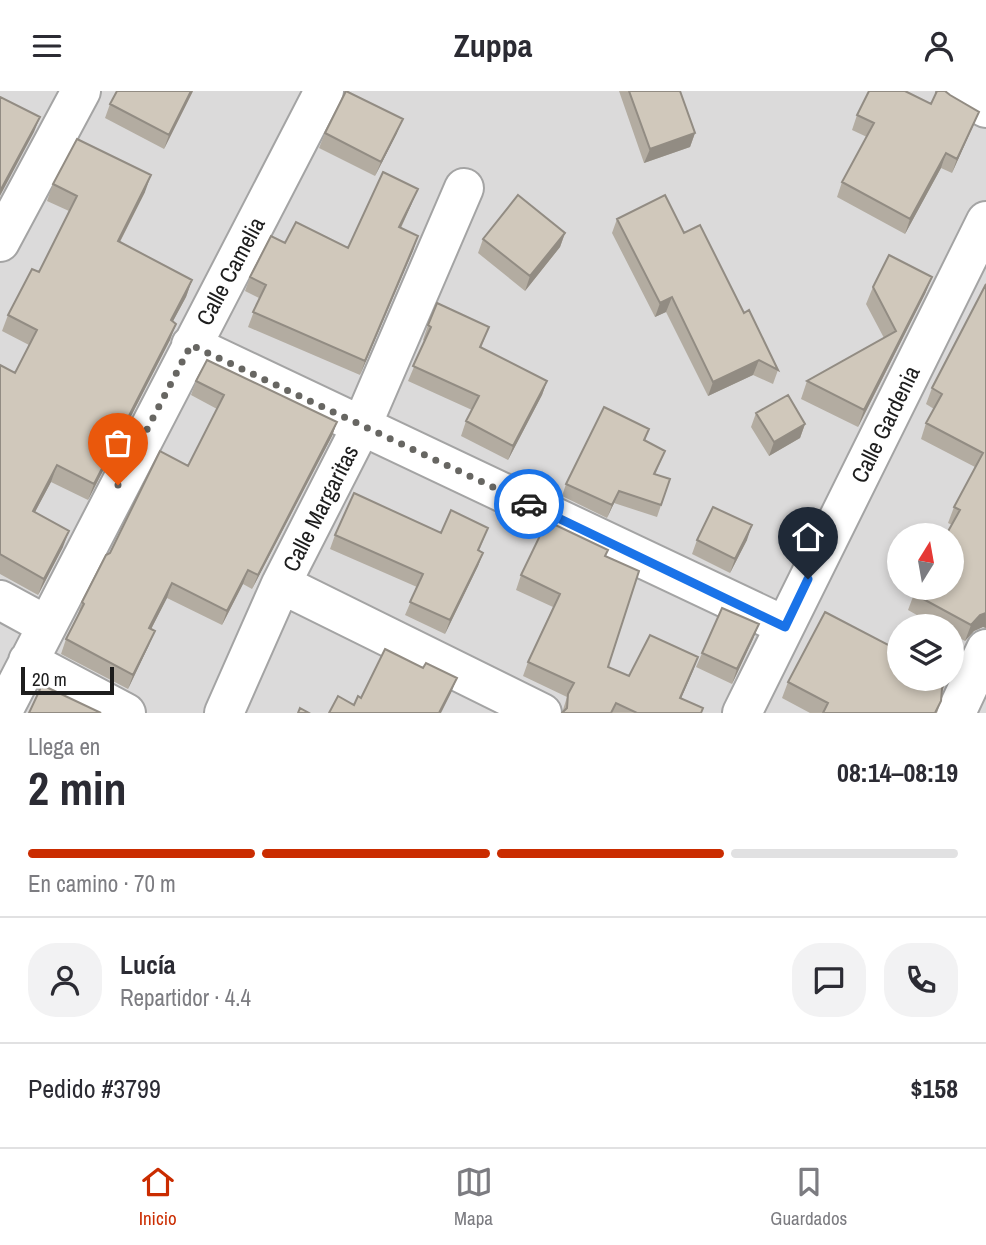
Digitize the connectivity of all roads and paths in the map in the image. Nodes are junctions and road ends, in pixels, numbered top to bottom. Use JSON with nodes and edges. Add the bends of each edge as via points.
{"nodes":[{"id":1,"x":80,"y":91,"type":"edge"},
{"id":2,"x":324,"y":91,"type":"edge"},
{"id":3,"x":956,"y":91,"type":"edge"},
{"id":4,"x":986,"y":108,"type":"edge"},
{"id":5,"x":464,"y":188,"type":"dead end"},
{"id":6,"x":986,"y":221,"type":"edge"},
{"id":7,"x":0,"y":242,"type":"edge"},
{"id":8,"x":191,"y":345,"type":"junction"},
{"id":9,"x":362,"y":425,"type":"junction"},
{"id":10,"x":281,"y":584,"type":"junction"},
{"id":11,"x":0,"y":600,"type":"edge"},
{"id":12,"x":46,"y":625,"type":"junction"},
{"id":13,"x":785,"y":627,"type":"junction"},
{"id":14,"x":986,"y":649,"type":"edge"},
{"id":15,"x":28,"y":661,"type":"junction"},
{"id":16,"x":2,"y":713,"type":"edge"},
{"id":17,"x":126,"y":713,"type":"edge"},
{"id":18,"x":224,"y":713,"type":"edge"},
{"id":19,"x":542,"y":713,"type":"edge"},
{"id":20,"x":742,"y":713,"type":"edge"},
{"id":21,"x":956,"y":713,"type":"edge"}],
"edges":[{"from":1,"to":7,"type":"street"},
{"from":2,"to":8,"type":"street","name":"Calle Camelia"},
{"from":3,"to":4,"type":"street"},
{"from":5,"to":9,"type":"street","name":"Calle Margaritas"},
{"from":6,"to":13,"type":"street","name":"Calle Gardenia"},
{"from":8,"to":9,"type":"street"},
{"from":8,"to":12,"type":"street","name":"Calle Camelia"},
{"from":9,"to":10,"type":"street","name":"Calle Margaritas"},
{"from":9,"to":13,"type":"street"},
{"from":10,"to":18,"type":"street","name":"Calle Margaritas"},
{"from":10,"to":19,"type":"street"},
{"from":11,"to":12,"type":"street"},
{"from":12,"to":15,"type":"street","name":"Calle Camelia"},
{"from":13,"to":20,"type":"street","name":"Calle Gardenia"},
{"from":14,"to":21,"type":"street"},
{"from":15,"to":16,"type":"street","name":"Calle Camelia"},
{"from":15,"to":17,"type":"street"}]}
